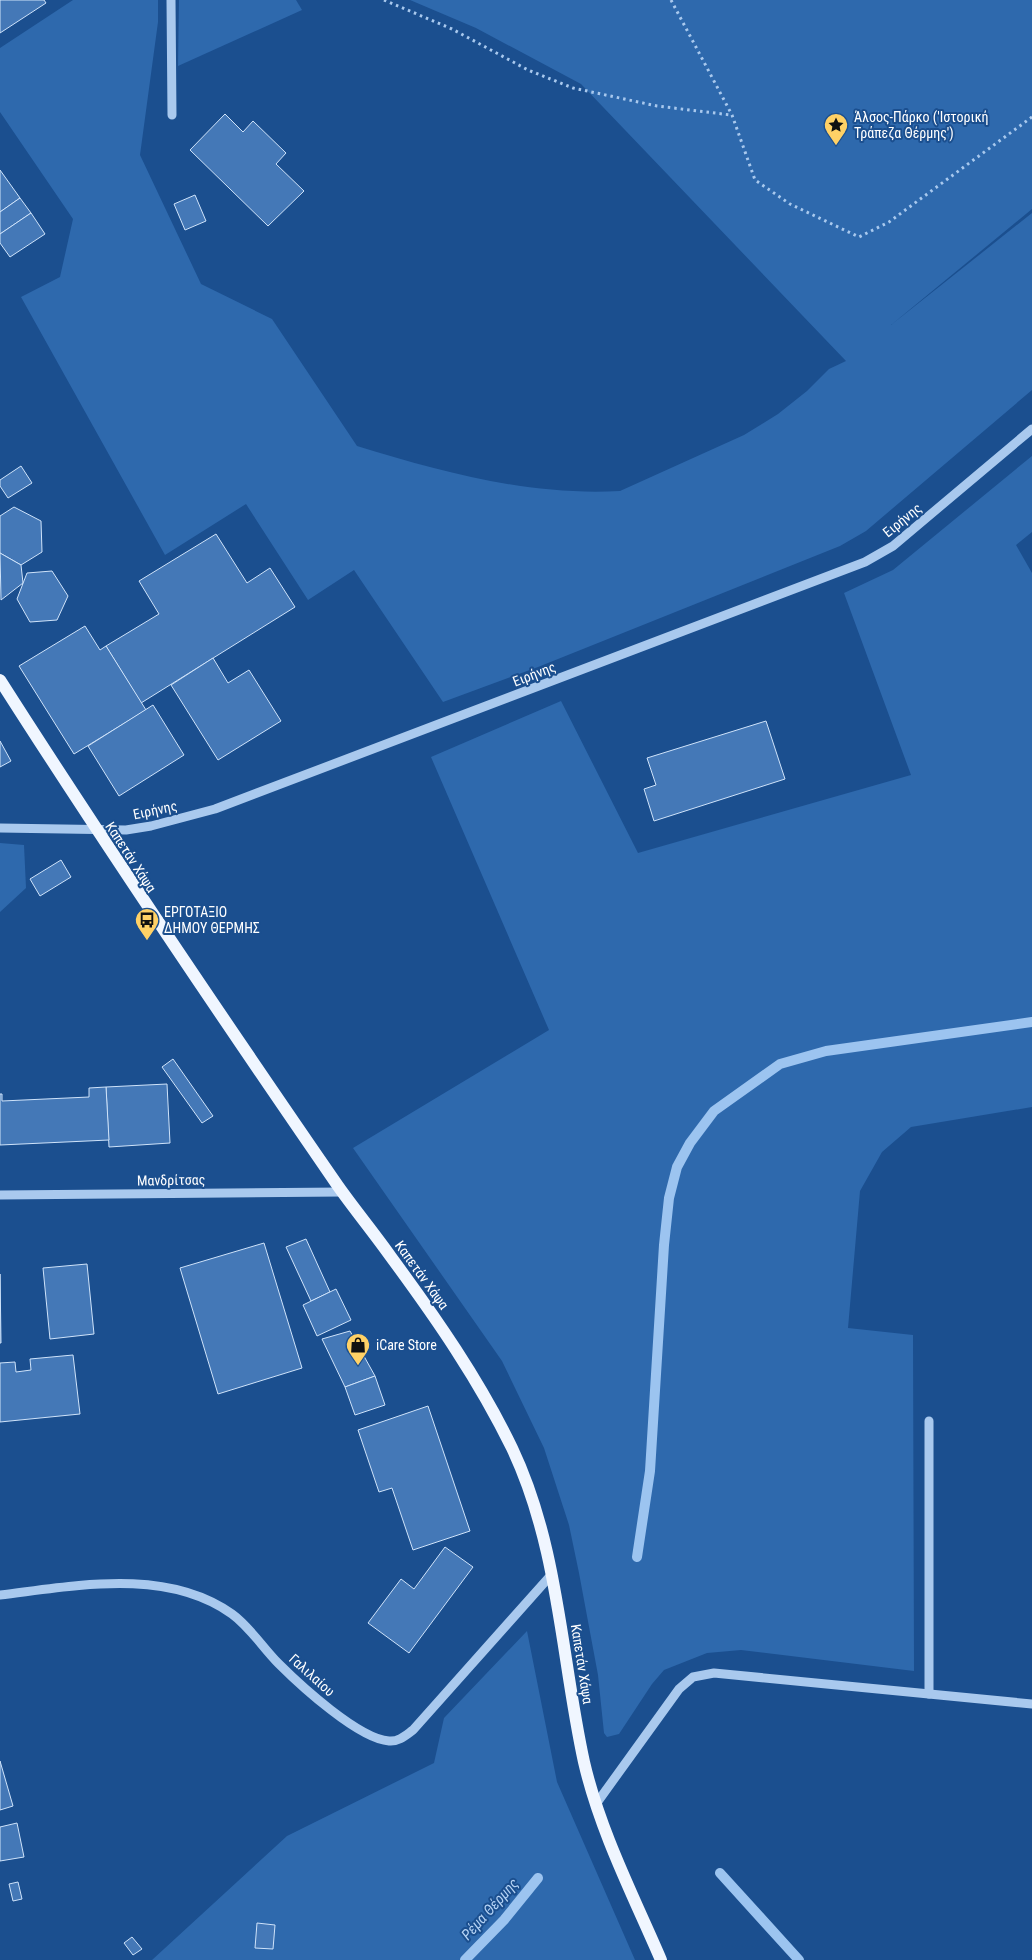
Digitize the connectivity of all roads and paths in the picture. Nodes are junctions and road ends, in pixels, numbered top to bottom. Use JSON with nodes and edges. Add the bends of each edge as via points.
{"nodes":[{"id":1,"x":171,"y":0,"type":"edge"},
{"id":2,"x":384,"y":0,"type":"edge"},
{"id":3,"x":671,"y":0,"type":"edge"},
{"id":4,"x":172,"y":114,"type":"dead end"},
{"id":5,"x":732,"y":115,"type":"junction"},
{"id":6,"x":1032,"y":117,"type":"edge"},
{"id":7,"x":1032,"y":429,"type":"edge"},
{"id":8,"x":0,"y":680,"type":"edge"},
{"id":9,"x":0,"y":828,"type":"edge"},
{"id":10,"x":96,"y":830,"type":"junction"},
{"id":11,"x":342,"y":1192,"type":"junction"},
{"id":12,"x":0,"y":1195,"type":"edge"},
{"id":13,"x":929,"y":1421,"type":"dead end"},
{"id":14,"x":552,"y":1574,"type":"junction"},
{"id":15,"x":0,"y":1595,"type":"edge"},
{"id":16,"x":929,"y":1694,"type":"junction"},
{"id":17,"x":1032,"y":1704,"type":"edge"},
{"id":18,"x":596,"y":1804,"type":"junction"},
{"id":19,"x":661,"y":1960,"type":"edge"}],
"edges":[{"from":1,"to":4,"type":"street"},
{"from":2,"to":5,"type":"path","via":[[452,29],[528,70],[573,88],[657,106]]},
{"from":3,"to":5,"type":"path"},
{"from":5,"to":6,"type":"path","via":[[755,180],[790,204],[859,237],[889,222]]},
{"from":7,"to":10,"type":"street","name":"Ειρήνης","via":[[893,546],[865,562],[237,801],[151,826]]},
{"from":8,"to":10,"type":"main road","name":"Καπετάν Χάψα"},
{"from":9,"to":10,"type":"street","name":"Ειρήνης"},
{"from":10,"to":11,"type":"main road","name":"Καπετάν Χάψα"},
{"from":11,"to":12,"type":"street","name":"Μανδρίτσας"},
{"from":11,"to":14,"type":"main road","name":"Καπετάν Χάψα","via":[[437,1321],[482,1391],[526,1481]]},
{"from":13,"to":16,"type":"street"},
{"from":14,"to":15,"type":"street","name":"Γαλιλαίου","via":[[413,1730],[404,1737],[388,1741],[364,1732],[328,1707],[279,1663],[235,1616],[202,1596],[164,1586],[140,1584]]},
{"from":14,"to":18,"type":"main road","name":"Καπετάν Χάψα","via":[[576,1718]]},
{"from":16,"to":17,"type":"street"},
{"from":16,"to":18,"type":"street","via":[[714,1673],[693,1677],[674,1696]]},
{"from":18,"to":19,"type":"main road","name":"Καπετάν Χάψα"}]}
